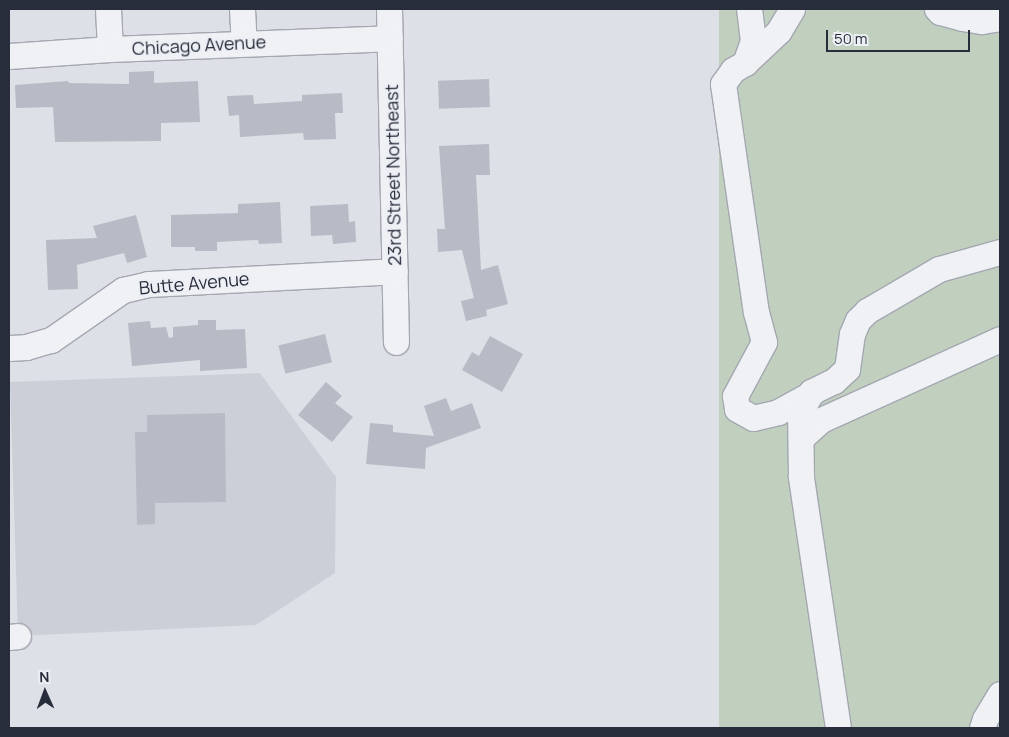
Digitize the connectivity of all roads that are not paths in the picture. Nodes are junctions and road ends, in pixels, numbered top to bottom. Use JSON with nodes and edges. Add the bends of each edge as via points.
{"nodes":[{"id":1,"x":108,"y":9,"type":"edge"},
{"id":2,"x":242,"y":9,"type":"edge"},
{"id":3,"x":389,"y":9,"type":"edge"},
{"id":4,"x":749,"y":9,"type":"edge"},
{"id":5,"x":792,"y":9,"type":"edge"},
{"id":6,"x":937,"y":9,"type":"edge"},
{"id":7,"x":1000,"y":18,"type":"edge"},
{"id":8,"x":390,"y":38,"type":"junction"},
{"id":9,"x":244,"y":43,"type":"junction"},
{"id":10,"x":110,"y":49,"type":"junction"},
{"id":11,"x":9,"y":56,"type":"edge"},
{"id":12,"x":745,"y":63,"type":"junction"},
{"id":13,"x":1000,"y":252,"type":"edge"},
{"id":14,"x":395,"y":271,"type":"junction"},
{"id":15,"x":1000,"y":340,"type":"edge"},
{"id":16,"x":396,"y":342,"type":"dead end"},
{"id":17,"x":9,"y":348,"type":"edge"},
{"id":18,"x":811,"y":394,"type":"junction"},
{"id":19,"x":801,"y":438,"type":"junction"},
{"id":20,"x":1000,"y":694,"type":"edge"},
{"id":21,"x":838,"y":728,"type":"edge"},
{"id":22,"x":982,"y":728,"type":"edge"}],
"edges":[{"from":1,"to":10,"type":"street"},
{"from":2,"to":9,"type":"street"},
{"from":3,"to":8,"type":"street","name":"23rd Street Northeast"},
{"from":4,"to":12,"type":"street","via":[[753,40]]},
{"from":5,"to":12,"type":"street","via":[[779,31]]},
{"from":6,"to":7,"type":"street","via":[[982,21]]},
{"from":8,"to":9,"type":"street","name":"Chicago Avenue"},
{"from":8,"to":14,"type":"street","name":"23rd Street Northeast"},
{"from":9,"to":10,"type":"street","name":"Chicago Avenue"},
{"from":10,"to":11,"type":"street","name":"Chicago Avenue"},
{"from":12,"to":18,"type":"street","via":[[733,70],[723,84],[724,99],[756,312],[764,342],[735,396],[737,409],[753,418],[760,417],[778,412]]},
{"from":13,"to":18,"type":"street","via":[[939,269],[868,311],[858,320],[852,334],[847,369]]},
{"from":14,"to":16,"type":"street","name":"23rd Street Northeast"},
{"from":14,"to":17,"type":"street","name":"Butte Avenue","via":[[148,284],[123,290],[51,340]]},
{"from":15,"to":19,"type":"street","via":[[821,420]]},
{"from":18,"to":19,"type":"street","via":[[800,413]]},
{"from":19,"to":21,"type":"street","via":[[801,476]]},
{"from":20,"to":22,"type":"street"}]}
